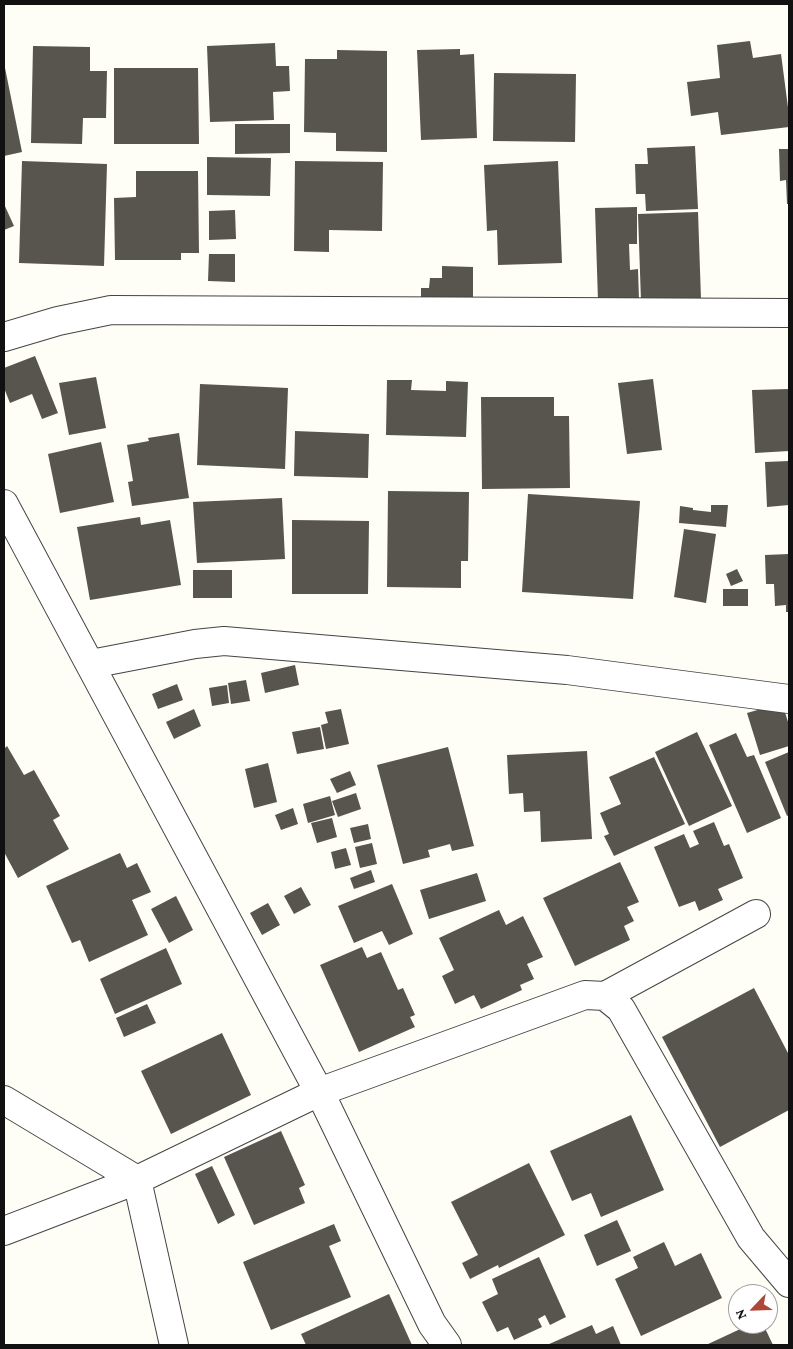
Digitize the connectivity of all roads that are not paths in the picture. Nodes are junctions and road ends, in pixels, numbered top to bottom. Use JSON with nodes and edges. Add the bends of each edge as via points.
{"nodes":[{"id":1,"x":789,"y":313,"type":"edge"},
{"id":2,"x":4,"y":337,"type":"edge"},
{"id":3,"x":4,"y":504,"type":"edge"},
{"id":4,"x":91,"y":664,"type":"junction"},
{"id":5,"x":789,"y":699,"type":"edge"},
{"id":6,"x":756,"y":914,"type":"dead end"},
{"id":7,"x":605,"y":996,"type":"junction"},
{"id":8,"x":318,"y":1092,"type":"junction"},
{"id":9,"x":4,"y":1100,"type":"edge"},
{"id":10,"x":137,"y":1180,"type":"junction"},
{"id":11,"x":4,"y":1231,"type":"edge"},
{"id":12,"x":789,"y":1283,"type":"edge"},
{"id":13,"x":174,"y":1345,"type":"edge"},
{"id":14,"x":447,"y":1345,"type":"edge"}],
"edges":[{"from":1,"to":2,"type":"street","via":[[111,310]]},
{"from":3,"to":4,"type":"street"},
{"from":4,"to":5,"type":"street","via":[[224,641],[568,670]]},
{"from":4,"to":8,"type":"street"},
{"from":6,"to":7,"type":"street"},
{"from":7,"to":8,"type":"street","via":[[584,995]]},
{"from":7,"to":12,"type":"street","via":[[621,1009],[751,1238]]},
{"from":8,"to":10,"type":"street"},
{"from":8,"to":14,"type":"street","via":[[432,1324]]},
{"from":9,"to":10,"type":"street"},
{"from":10,"to":11,"type":"street"},
{"from":10,"to":13,"type":"street"}]}
